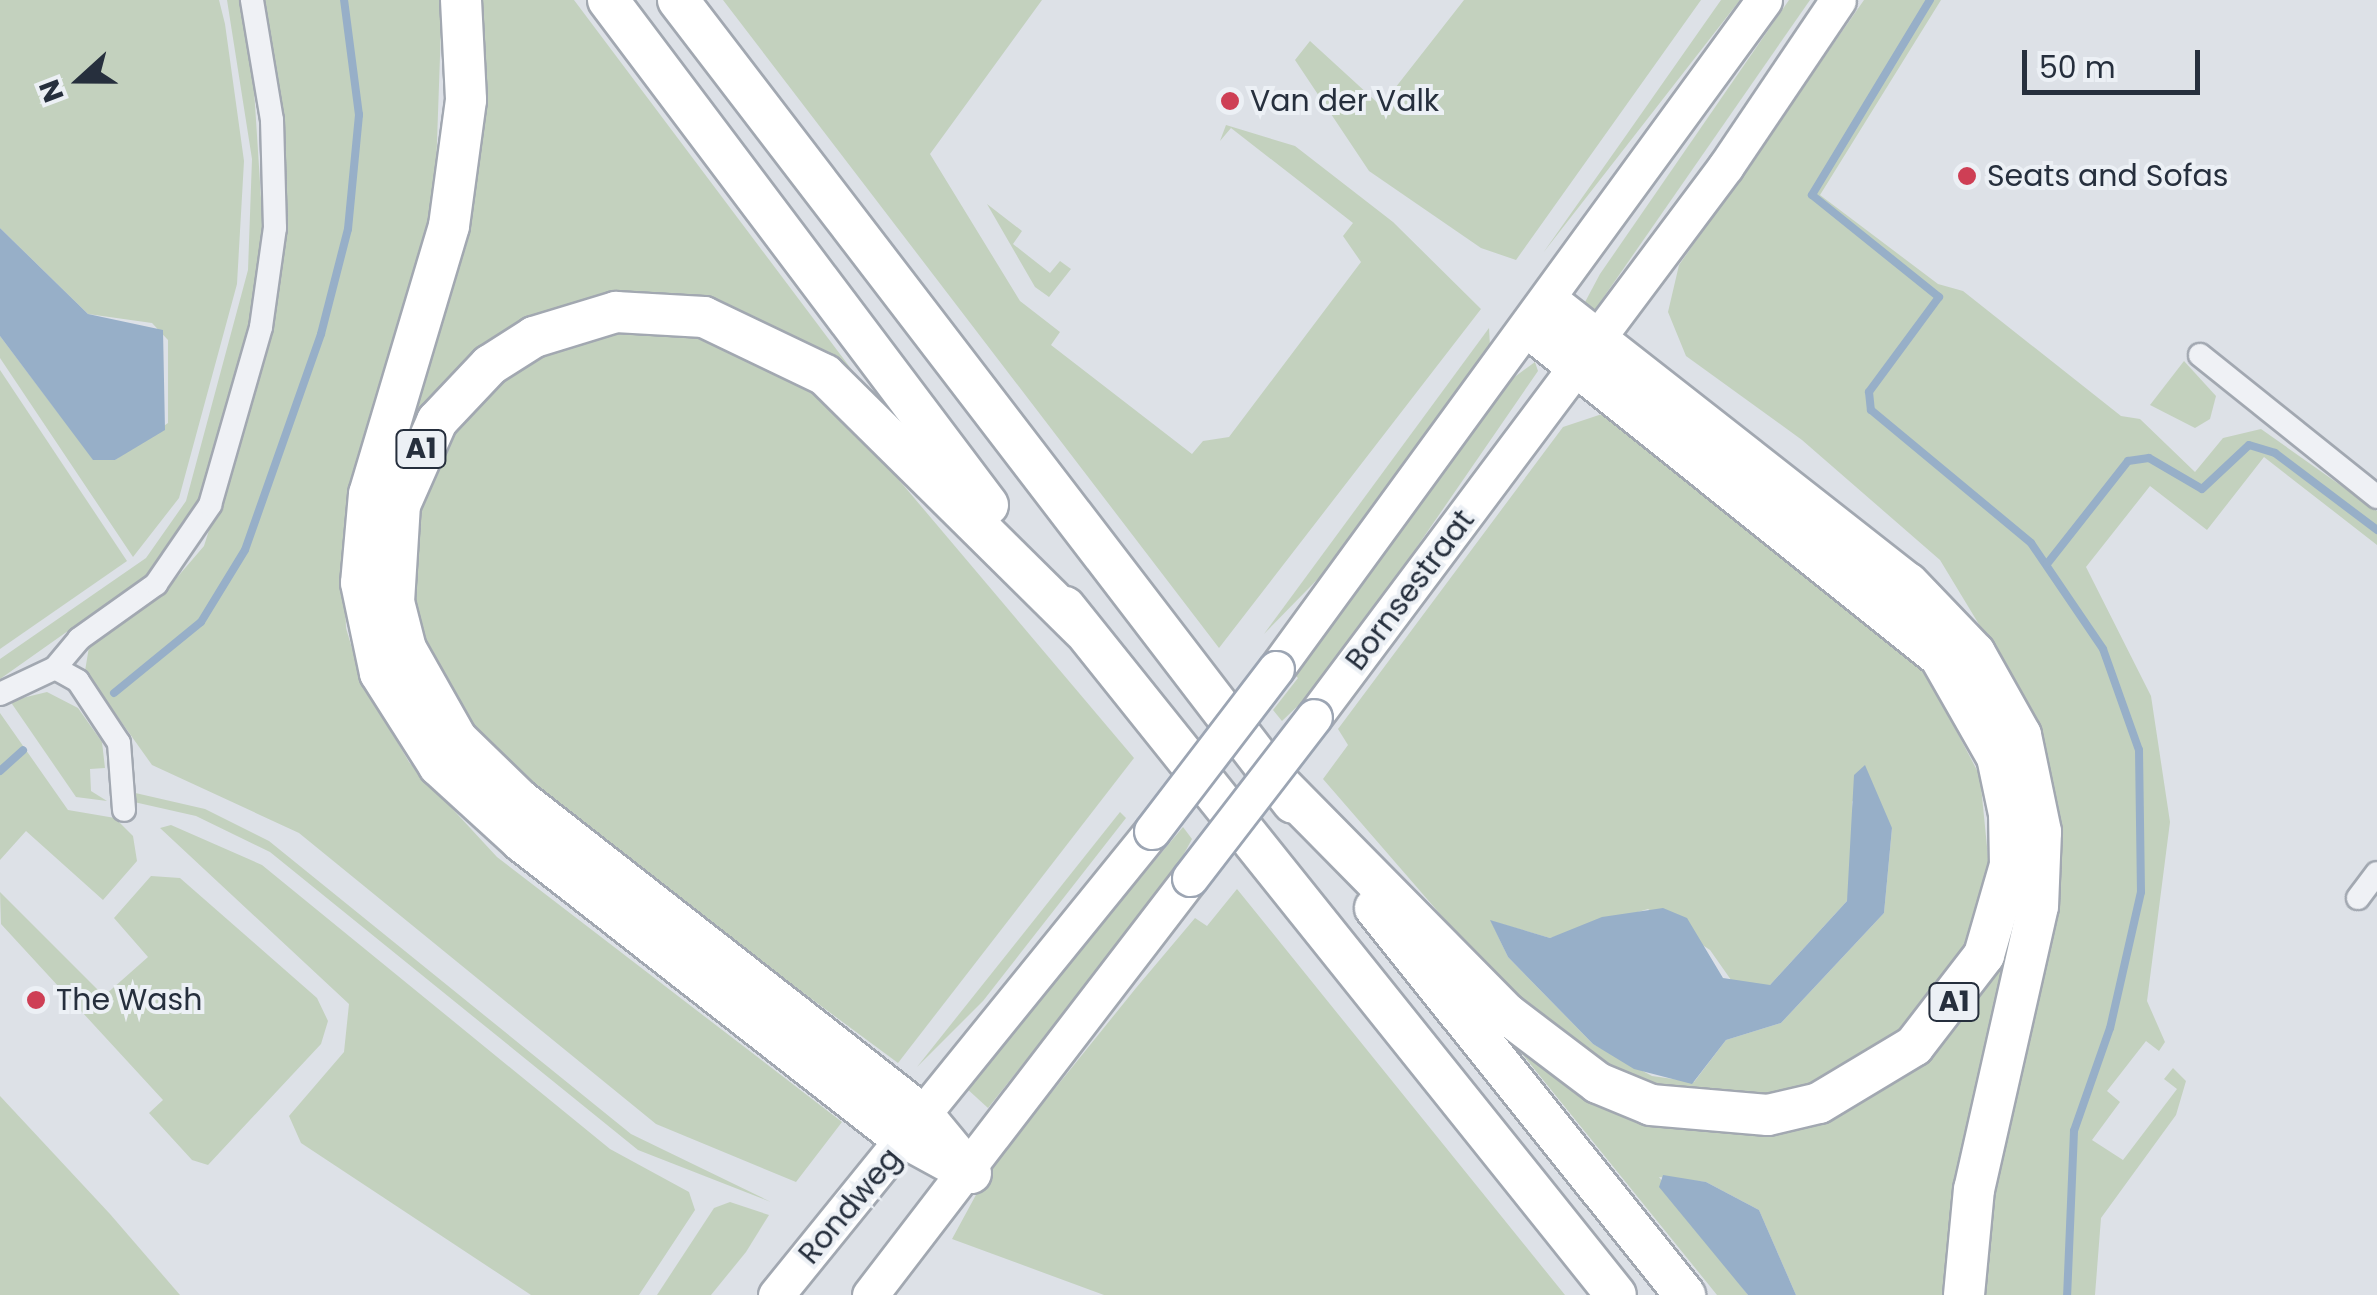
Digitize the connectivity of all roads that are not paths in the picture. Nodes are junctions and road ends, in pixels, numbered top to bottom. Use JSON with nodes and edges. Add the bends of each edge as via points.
{"nodes":[{"id":1,"x":252,"y":0,"type":"edge"},
{"id":2,"x":461,"y":0,"type":"edge"},
{"id":3,"x":608,"y":0,"type":"edge"},
{"id":4,"x":678,"y":0,"type":"edge"},
{"id":5,"x":1764,"y":0,"type":"edge"},
{"id":6,"x":1838,"y":0,"type":"edge"},
{"id":7,"x":1539,"y":315,"type":"junction"},
{"id":8,"x":1587,"y":352,"type":"junction"},
{"id":9,"x":2200,"y":354,"type":"dead end"},
{"id":10,"x":2377,"y":497,"type":"edge"},
{"id":11,"x":1080,"y":628,"type":"junction"},
{"id":12,"x":55,"y":668,"type":"junction"},
{"id":13,"x":0,"y":694,"type":"edge"},
{"id":14,"x":1278,"y":782,"type":"junction"},
{"id":15,"x":124,"y":810,"type":"dead end"},
{"id":16,"x":2377,"y":873,"type":"edge"},
{"id":17,"x":2358,"y":898,"type":"dead end"},
{"id":18,"x":914,"y":1128,"type":"junction"},
{"id":19,"x":971,"y":1173,"type":"junction"},
{"id":20,"x":872,"y":1294,"type":"edge"},
{"id":21,"x":776,"y":1295,"type":"edge"},
{"id":22,"x":1616,"y":1295,"type":"edge"},
{"id":23,"x":1685,"y":1295,"type":"edge"},
{"id":24,"x":1964,"y":1295,"type":"edge"}],
"edges":[{"from":1,"to":12,"type":"street","via":[[272,120],[275,228],[260,327],[210,505],[174,568],[78,639]]},
{"from":2,"to":18,"type":"highway","number":"A1","via":[[466,100],[449,226],[368,494],[360,583],[380,673],[464,792]]},
{"from":3,"to":11,"type":"highway","number":"A1"},
{"from":4,"to":14,"type":"highway","number":"A1"},
{"from":5,"to":7,"type":"main road","name":"Bornsestraat"},
{"from":6,"to":8,"type":"main road","name":"Bornsestraat"},
{"from":7,"to":8,"type":"highway"},
{"from":7,"to":18,"type":"main road","name":"Bornsestraat","bridge":true,"via":[[1152,831]]},
{"from":8,"to":14,"type":"highway","number":"A1","via":[[1904,622],[1974,706],[1997,757],[2010,866],[1984,955],[1952,1004],[1874,1077],[1819,1102],[1768,1115],[1651,1106],[1598,1083],[1507,1014]]},
{"from":8,"to":19,"type":"main road","name":"Bornsestraat","bridge":true},
{"from":8,"to":24,"type":"highway","number":"A1","via":[[1908,583],[1975,653],[2021,735],[2041,832],[2038,906],[1974,1189]]},
{"from":9,"to":10,"type":"street"},
{"from":11,"to":18,"type":"highway","number":"A1","via":[[825,376],[704,316],[616,312],[534,337],[490,365],[437,421],[400,505],[394,602],[406,648],[457,739],[520,800]]},
{"from":11,"to":22,"type":"highway","number":"A1"},
{"from":12,"to":13,"type":"street"},
{"from":12,"to":15,"type":"street","via":[[78,681],[119,743]]},
{"from":14,"to":23,"type":"highway","number":"A1"},
{"from":16,"to":17,"type":"street"},
{"from":18,"to":19,"type":"highway"},
{"from":18,"to":21,"type":"main road","name":"Rondweg"},
{"from":19,"to":20,"type":"main road"}]}
